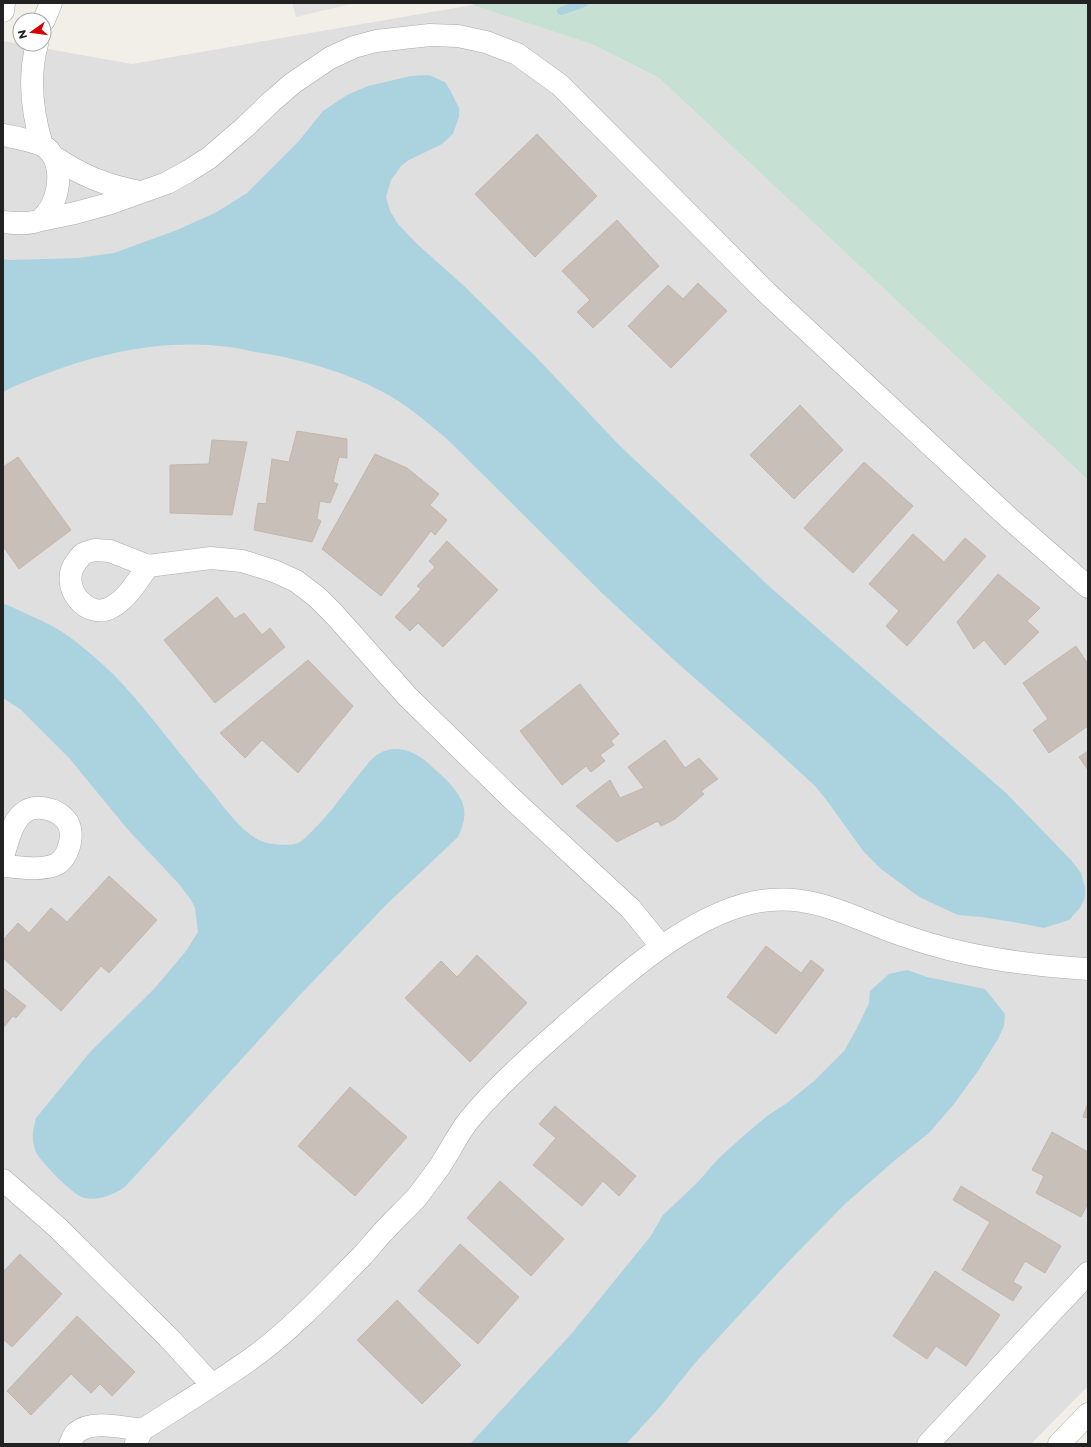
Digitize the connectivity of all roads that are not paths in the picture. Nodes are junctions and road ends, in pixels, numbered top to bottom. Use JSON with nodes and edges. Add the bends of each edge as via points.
{"nodes":[{"id":1,"x":4,"y":3,"type":"edge"},
{"id":2,"x":3,"y":11,"type":"edge"},
{"id":3,"x":36,"y":52,"type":"edge"},
{"id":4,"x":3,"y":135,"type":"edge"},
{"id":5,"x":47,"y":151,"type":"junction"},
{"id":6,"x":140,"y":192,"type":"junction"},
{"id":7,"x":41,"y":220,"type":"junction"},
{"id":8,"x":3,"y":222,"type":"edge"},
{"id":9,"x":148,"y":566,"type":"dead end"},
{"id":10,"x":1088,"y":587,"type":"edge"},
{"id":11,"x":3,"y":856,"type":"edge"},
{"id":12,"x":3,"y":866,"type":"edge"},
{"id":13,"x":661,"y":946,"type":"junction"},
{"id":14,"x":1088,"y":969,"type":"edge"},
{"id":15,"x":3,"y":1180,"type":"edge"},
{"id":16,"x":1088,"y":1273,"type":"edge"},
{"id":17,"x":212,"y":1385,"type":"junction"},
{"id":18,"x":1088,"y":1414,"type":"edge"},
{"id":19,"x":139,"y":1437,"type":"edge"},
{"id":20,"x":70,"y":1444,"type":"edge"},
{"id":21,"x":928,"y":1444,"type":"edge"},
{"id":22,"x":1059,"y":1444,"type":"edge"}],
"edges":[{"from":1,"to":2,"type":"street"},
{"from":3,"to":5,"type":"street","via":[[32,106],[36,126]]},
{"from":4,"to":5,"type":"street"},
{"from":5,"to":6,"type":"street","via":[[94,180],[116,188]]},
{"from":5,"to":7,"type":"street","via":[[58,173],[58,189],[51,208]]},
{"from":6,"to":7,"type":"street","via":[[108,204]]},
{"from":6,"to":10,"type":"street","via":[[167,183],[209,158],[293,83],[330,58],[354,47],[376,41],[430,35],[458,36],[486,42],[518,54],[560,85],[766,292],[1009,518]]},
{"from":7,"to":8,"type":"street","via":[[29,223]]},
{"from":9,"to":13,"type":"street","via":[[211,558],[242,561],[274,570],[296,581],[321,601],[407,696],[509,796],[631,909]]},
{"from":11,"to":12,"type":"street","via":[[13,828],[22,814],[32,808],[57,813],[67,821],[70,845],[65,858],[55,865],[40,868]]},
{"from":13,"to":14,"type":"street","via":[[694,926],[743,904],[770,900],[802,900],[832,907],[904,936],[954,951],[1040,966]]},
{"from":13,"to":17,"type":"street","via":[[539,1049],[502,1085],[469,1121],[417,1197],[288,1329]]},
{"from":15,"to":17,"type":"street","via":[[57,1227],[168,1337]]},
{"from":16,"to":21,"type":"street"},
{"from":17,"to":19,"type":"street"},
{"from":18,"to":22,"type":"street"},
{"from":19,"to":20,"type":"street","via":[[102,1425],[86,1427],[75,1433]]}]}
